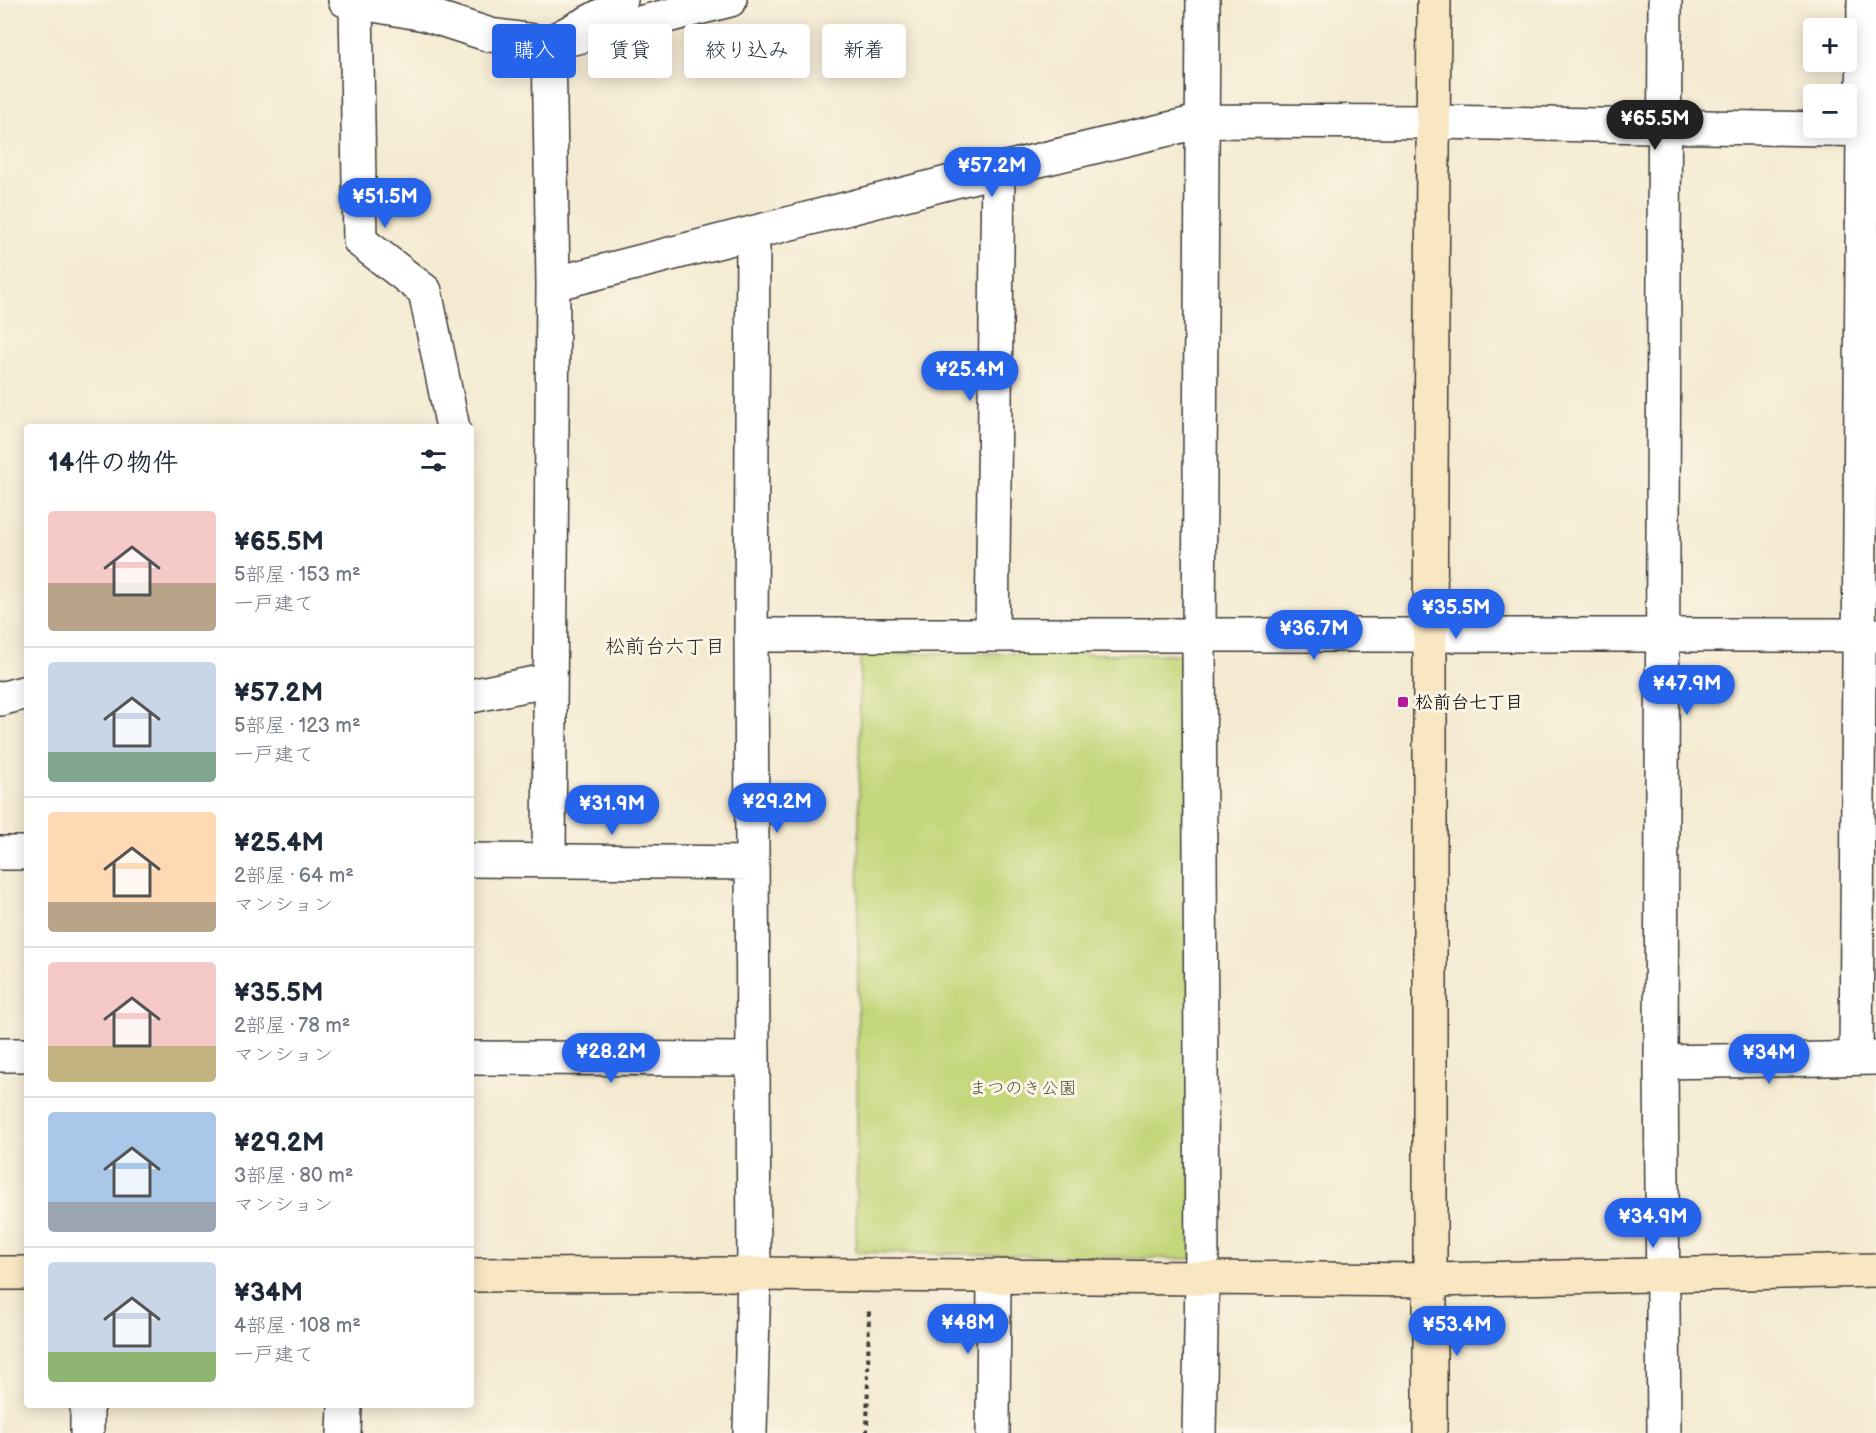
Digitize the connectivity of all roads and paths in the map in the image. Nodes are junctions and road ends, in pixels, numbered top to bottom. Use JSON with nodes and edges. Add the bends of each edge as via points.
{"nodes":[{"id":1,"x":621,"y":0,"type":"edge"},
{"id":2,"x":730,"y":0,"type":"edge"},
{"id":3,"x":1203,"y":0,"type":"edge"},
{"id":4,"x":1434,"y":0,"type":"edge"},
{"id":5,"x":1665,"y":0,"type":"edge"},
{"id":6,"x":1864,"y":0,"type":"edge"},
{"id":7,"x":351,"y":1,"type":"edge"},
{"id":8,"x":576,"y":28,"type":"edge"},
{"id":9,"x":492,"y":35,"type":"edge"},
{"id":10,"x":576,"y":37,"type":"edge"},
{"id":11,"x":550,"y":78,"type":"edge"},
{"id":12,"x":1202,"y":121,"type":"junction"},
{"id":13,"x":1434,"y":122,"type":"junction"},
{"id":14,"x":1664,"y":126,"type":"junction"},
{"id":15,"x":1869,"y":130,"type":"edge"},
{"id":16,"x":998,"y":170,"type":"junction"},
{"id":17,"x":753,"y":234,"type":"junction"},
{"id":18,"x":553,"y":285,"type":"junction"},
{"id":19,"x":452,"y":424,"type":"edge"},
{"id":20,"x":751,"y":635,"type":"junction"},
{"id":21,"x":992,"y":635,"type":"junction"},
{"id":22,"x":1199,"y":635,"type":"junction"},
{"id":23,"x":1430,"y":635,"type":"junction"},
{"id":24,"x":1662,"y":635,"type":"junction"},
{"id":25,"x":1868,"y":635,"type":"edge"},
{"id":26,"x":550,"y":680,"type":"junction"},
{"id":27,"x":24,"y":694,"type":"edge"},
{"id":28,"x":474,"y":695,"type":"edge"},
{"id":29,"x":0,"y":699,"type":"edge"},
{"id":30,"x":0,"y":853,"type":"edge"},
{"id":31,"x":24,"y":853,"type":"edge"},
{"id":32,"x":474,"y":860,"type":"edge"},
{"id":33,"x":549,"y":860,"type":"junction"},
{"id":34,"x":752,"y":863,"type":"junction"},
{"id":35,"x":0,"y":1055,"type":"edge"},
{"id":36,"x":24,"y":1055,"type":"edge"},
{"id":37,"x":474,"y":1058,"type":"edge"},
{"id":38,"x":1866,"y":1058,"type":"edge"},
{"id":39,"x":752,"y":1059,"type":"junction"},
{"id":40,"x":1661,"y":1062,"type":"junction"},
{"id":41,"x":1876,"y":1270,"type":"edge"},
{"id":42,"x":0,"y":1273,"type":"edge"},
{"id":43,"x":24,"y":1273,"type":"edge"},
{"id":44,"x":754,"y":1274,"type":"junction"},
{"id":45,"x":474,"y":1275,"type":"edge"},
{"id":46,"x":870,"y":1275,"type":"junction"},
{"id":47,"x":1661,"y":1275,"type":"junction"},
{"id":48,"x":994,"y":1277,"type":"junction"},
{"id":49,"x":1202,"y":1280,"type":"junction"},
{"id":50,"x":1432,"y":1280,"type":"junction"},
{"id":51,"x":87,"y":1408,"type":"edge"},
{"id":52,"x":345,"y":1408,"type":"edge"},
{"id":53,"x":87,"y":1433,"type":"edge"},
{"id":54,"x":344,"y":1433,"type":"edge"},
{"id":55,"x":750,"y":1433,"type":"edge"},
{"id":56,"x":867,"y":1433,"type":"edge"},
{"id":57,"x":993,"y":1433,"type":"edge"},
{"id":58,"x":1199,"y":1433,"type":"edge"},
{"id":59,"x":1430,"y":1433,"type":"edge"},
{"id":60,"x":1664,"y":1433,"type":"edge"}],
"edges":[{"from":1,"to":8,"type":"street","via":[[608,12]]},
{"from":2,"to":10,"type":"street"},
{"from":3,"to":12,"type":"street"},
{"from":4,"to":13,"type":"street"},
{"from":5,"to":14,"type":"street"},
{"from":6,"to":15,"type":"street"},
{"from":7,"to":9,"type":"street","via":[[425,14]]},
{"from":7,"to":19,"type":"street","via":[[360,242],[425,291]]},
{"from":11,"to":18,"type":"street"},
{"from":12,"to":13,"type":"street"},
{"from":12,"to":16,"type":"street"},
{"from":12,"to":22,"type":"street"},
{"from":13,"to":14,"type":"street"},
{"from":13,"to":23,"type":"street"},
{"from":14,"to":15,"type":"street"},
{"from":14,"to":24,"type":"street"},
{"from":15,"to":25,"type":"street"},
{"from":16,"to":17,"type":"street"},
{"from":16,"to":21,"type":"street"},
{"from":17,"to":18,"type":"street"},
{"from":17,"to":20,"type":"street"},
{"from":18,"to":26,"type":"street"},
{"from":20,"to":21,"type":"street"},
{"from":20,"to":34,"type":"street"},
{"from":21,"to":22,"type":"street"},
{"from":22,"to":23,"type":"street"},
{"from":22,"to":49,"type":"street"},
{"from":23,"to":24,"type":"street"},
{"from":23,"to":50,"type":"street"},
{"from":24,"to":25,"type":"street"},
{"from":24,"to":40,"type":"street"},
{"from":25,"to":38,"type":"street"},
{"from":26,"to":28,"type":"street"},
{"from":26,"to":33,"type":"street"},
{"from":27,"to":29,"type":"street"},
{"from":30,"to":31,"type":"street"},
{"from":32,"to":33,"type":"street"},
{"from":33,"to":34,"type":"street"},
{"from":34,"to":39,"type":"street"},
{"from":35,"to":36,"type":"street"},
{"from":37,"to":39,"type":"street"},
{"from":38,"to":40,"type":"street"},
{"from":39,"to":44,"type":"street"},
{"from":40,"to":47,"type":"street"},
{"from":41,"to":47,"type":"street"},
{"from":42,"to":43,"type":"street"},
{"from":44,"to":45,"type":"street"},
{"from":44,"to":46,"type":"street"},
{"from":44,"to":55,"type":"street"},
{"from":46,"to":48,"type":"street"},
{"from":46,"to":56,"type":"path"},
{"from":47,"to":50,"type":"street"},
{"from":47,"to":60,"type":"street"},
{"from":48,"to":49,"type":"street"},
{"from":48,"to":57,"type":"street"},
{"from":49,"to":50,"type":"street"},
{"from":49,"to":58,"type":"street"},
{"from":50,"to":59,"type":"street"},
{"from":51,"to":53,"type":"street"},
{"from":52,"to":54,"type":"street"}]}
